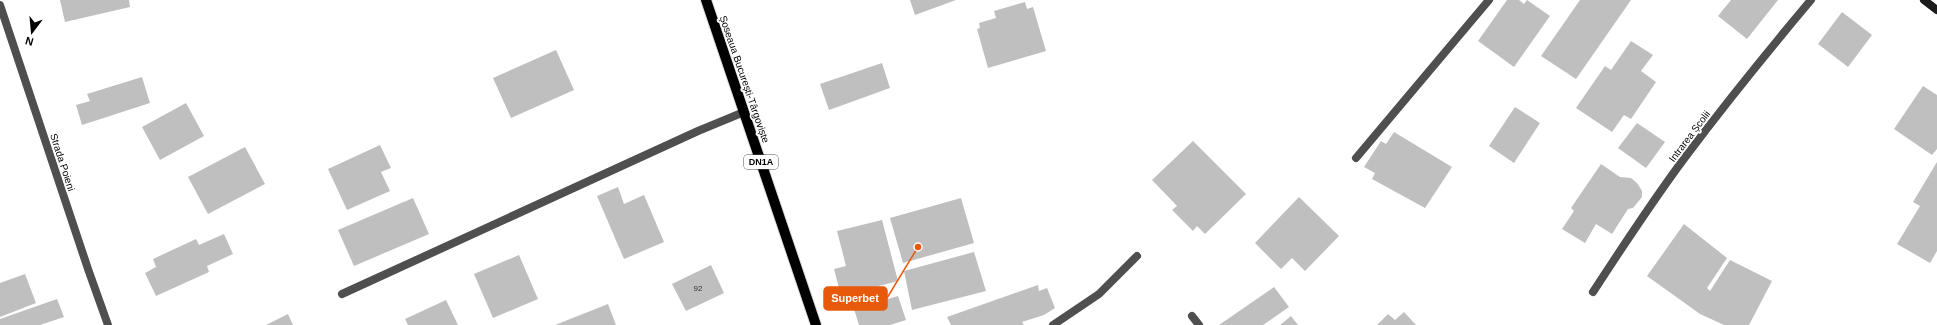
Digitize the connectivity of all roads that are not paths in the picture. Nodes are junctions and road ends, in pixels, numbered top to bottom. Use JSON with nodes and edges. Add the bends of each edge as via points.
{"nodes":[{"id":1,"x":706,"y":0,"type":"edge"},
{"id":2,"x":1489,"y":0,"type":"edge"},
{"id":3,"x":1811,"y":0,"type":"edge"},
{"id":4,"x":1924,"y":0,"type":"edge"},
{"id":5,"x":0,"y":5,"type":"edge"},
{"id":6,"x":1937,"y":10,"type":"edge"},
{"id":7,"x":744,"y":112,"type":"junction"},
{"id":8,"x":1356,"y":158,"type":"dead end"},
{"id":9,"x":1137,"y":256,"type":"dead end"},
{"id":10,"x":1593,"y":292,"type":"dead end"},
{"id":11,"x":342,"y":294,"type":"dead end"},
{"id":12,"x":1192,"y":316,"type":"dead end"},
{"id":13,"x":108,"y":325,"type":"edge"},
{"id":14,"x":816,"y":325,"type":"edge"},
{"id":15,"x":1053,"y":325,"type":"edge"},
{"id":16,"x":1199,"y":325,"type":"edge"}],
"edges":[{"from":1,"to":7,"type":"main road","name":"Șoseaua București-Târgoviște","number":"DN1A"},
{"from":2,"to":8,"type":"street"},
{"from":3,"to":10,"type":"street","name":"Intrarea Școlii","via":[[1685,157]]},
{"from":4,"to":6,"type":"street"},
{"from":5,"to":13,"type":"street","name":"Strada Poieni"},
{"from":7,"to":11,"type":"street"},
{"from":7,"to":14,"type":"main road","name":"Șoseaua București-Târgoviște","number":"DN1A"},
{"from":9,"to":15,"type":"street","via":[[1098,294]]},
{"from":12,"to":16,"type":"street"}]}
